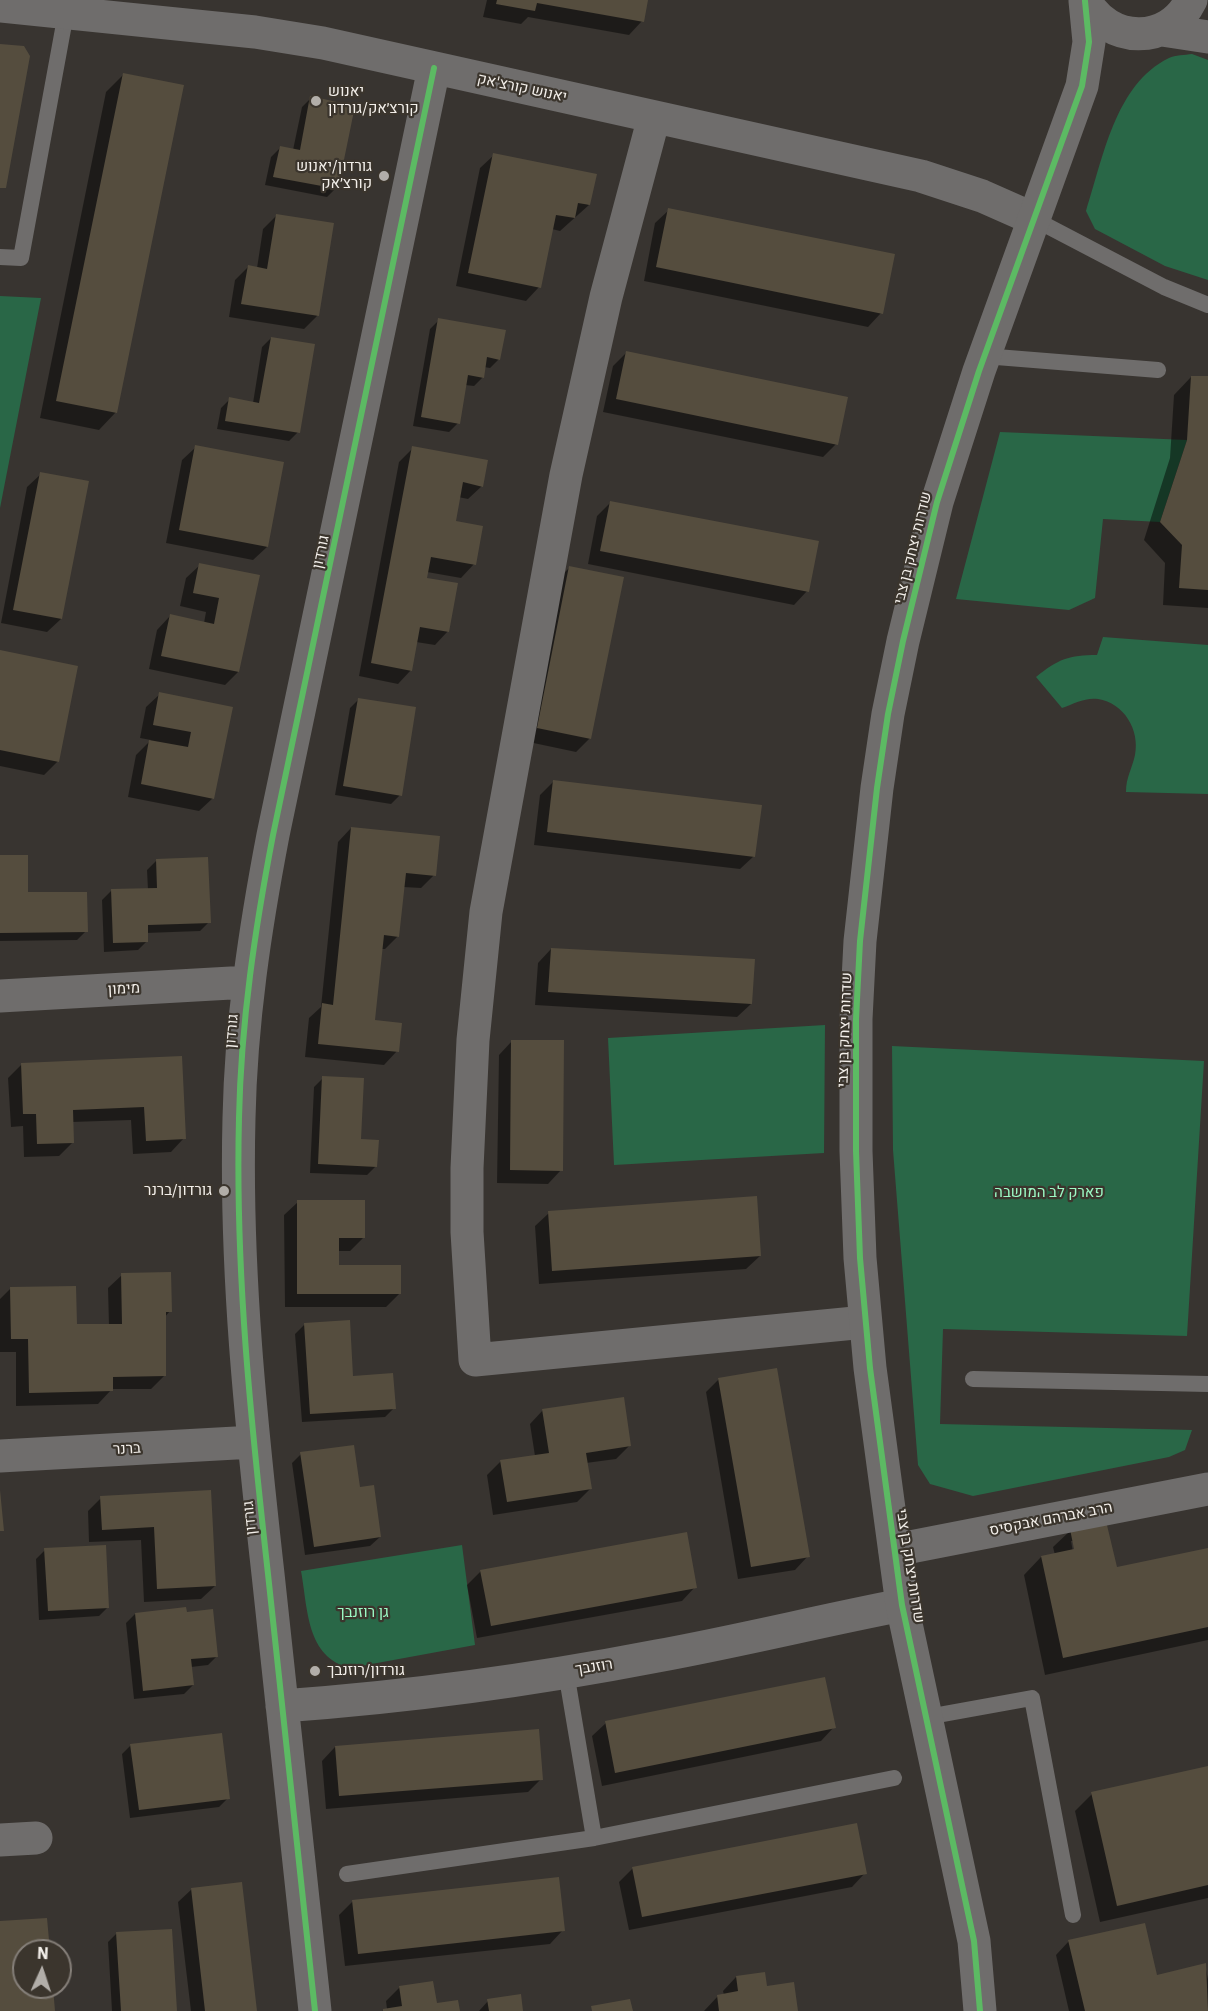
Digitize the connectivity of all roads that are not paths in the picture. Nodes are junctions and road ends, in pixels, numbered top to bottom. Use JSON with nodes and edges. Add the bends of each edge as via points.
{"nodes":[{"id":1,"x":1085,"y":0,"type":"edge"},
{"id":2,"x":1191,"y":0,"type":"edge"},
{"id":3,"x":0,"y":6,"type":"edge"},
{"id":4,"x":66,"y":13,"type":"junction"},
{"id":5,"x":1153,"y":32,"type":"junction"},
{"id":6,"x":1208,"y":37,"type":"edge"},
{"id":7,"x":435,"y":68,"type":"junction"},
{"id":8,"x":1080,"y":94,"type":"junction"},
{"id":9,"x":654,"y":117,"type":"junction"},
{"id":10,"x":1034,"y":219,"type":"junction"},
{"id":11,"x":0,"y":256,"type":"edge"},
{"id":12,"x":1208,"y":305,"type":"edge"},
{"id":13,"x":984,"y":356,"type":"junction"},
{"id":14,"x":1158,"y":370,"type":"dead end"},
{"id":15,"x":249,"y":982,"type":"junction"},
{"id":16,"x":0,"y":996,"type":"edge"},
{"id":17,"x":865,"y":1322,"type":"junction"},
{"id":18,"x":973,"y":1378,"type":"dead end"},
{"id":19,"x":1208,"y":1383,"type":"edge"},
{"id":20,"x":254,"y":1442,"type":"junction"},
{"id":21,"x":0,"y":1456,"type":"edge"},
{"id":22,"x":1208,"y":1488,"type":"edge"},
{"id":23,"x":895,"y":1550,"type":"junction"},
{"id":24,"x":902,"y":1605,"type":"junction"},
{"id":25,"x":566,"y":1672,"type":"junction"},
{"id":26,"x":282,"y":1706,"type":"junction"},
{"id":27,"x":927,"y":1716,"type":"junction"},
{"id":28,"x":894,"y":1778,"type":"dead end"},
{"id":29,"x":36,"y":1838,"type":"dead end"},
{"id":30,"x":594,"y":1838,"type":"junction"},
{"id":31,"x":0,"y":1840,"type":"edge"},
{"id":32,"x":347,"y":1874,"type":"dead end"},
{"id":33,"x":1073,"y":1915,"type":"dead end"},
{"id":34,"x":974,"y":1941,"type":"junction"},
{"id":35,"x":315,"y":2011,"type":"edge"},
{"id":36,"x":980,"y":2011,"type":"edge"},
{"id":37,"x":1002,"y":2011,"type":"edge"}],
"edges":[{"from":1,"to":5,"type":"street","via":[[1109,27],[1126,34]]},
{"from":1,"to":8,"type":"street","name":"שדרות יצחק בן צבי","via":[[1089,42]]},
{"from":2,"to":5,"type":"street","name":"שדרות יצחק בן צבי","via":[[1177,20]]},
{"from":3,"to":4,"type":"street","name":"יאנוש קורצ'אק"},
{"from":4,"to":7,"type":"street","name":"יאנוש קורצ'אק","via":[[292,38]]},
{"from":4,"to":11,"type":"lane","via":[[21,258]]},
{"from":5,"to":6,"type":"street"},
{"from":5,"to":8,"type":"street","name":"שדרות יצחק בן צבי","via":[[1128,42],[1107,59]]},
{"from":7,"to":9,"type":"street","name":"יאנוש קורצ'אק"},
{"from":7,"to":15,"type":"street","name":"גורדון","via":[[273,835]]},
{"from":8,"to":10,"type":"street","name":"שדרות יצחק בן צבי"},
{"from":9,"to":10,"type":"street","name":"יאנוש קורצ'אק","via":[[921,176],[982,196]]},
{"from":9,"to":17,"type":"street","via":[[604,307],[566,476],[486,912],[473,1040],[467,1168],[475,1360]]},
{"from":10,"to":12,"type":"lane","via":[[1152,282]]},
{"from":10,"to":13,"type":"street","name":"שדרות יצחק בן צבי"},
{"from":13,"to":14,"type":"lane"},
{"from":13,"to":17,"type":"street","name":"שדרות יצחק בן צבי","via":[[919,570],[890,703],[877,788],[860,941],[856,1030],[855,1151]]},
{"from":15,"to":16,"type":"street","name":"מימון"},
{"from":15,"to":20,"type":"street","name":"גורדון","via":[[242,1050],[238,1181],[242,1310]]},
{"from":17,"to":23,"type":"street","name":"שדרות יצחק בן צבי"},
{"from":18,"to":19,"type":"lane"},
{"from":20,"to":21,"type":"street","name":"ברנר"},
{"from":20,"to":26,"type":"street","name":"גורדון"},
{"from":22,"to":23,"type":"street","name":"הרב אברהם אבקסיס"},
{"from":23,"to":24,"type":"street","name":"שדרות יצחק בן צבי"},
{"from":24,"to":25,"type":"street","name":"רוזנבך"},
{"from":24,"to":27,"type":"street","name":"שדרות יצחק בן צבי"},
{"from":25,"to":26,"type":"street","name":"רוזנבך","via":[[406,1695]]},
{"from":25,"to":30,"type":"lane"},
{"from":26,"to":35,"type":"street","name":"גורדון"},
{"from":27,"to":33,"type":"lane","via":[[1032,1698]]},
{"from":27,"to":34,"type":"street","name":"שדרות יצחק בן צבי"},
{"from":28,"to":30,"type":"lane"},
{"from":29,"to":31,"type":"street"},
{"from":30,"to":32,"type":"lane"},
{"from":34,"to":36,"type":"street","name":"שדרות יצחק בן צבי"},
{"from":34,"to":37,"type":"street","name":"שדרות יצחק בן צבי"}]}
